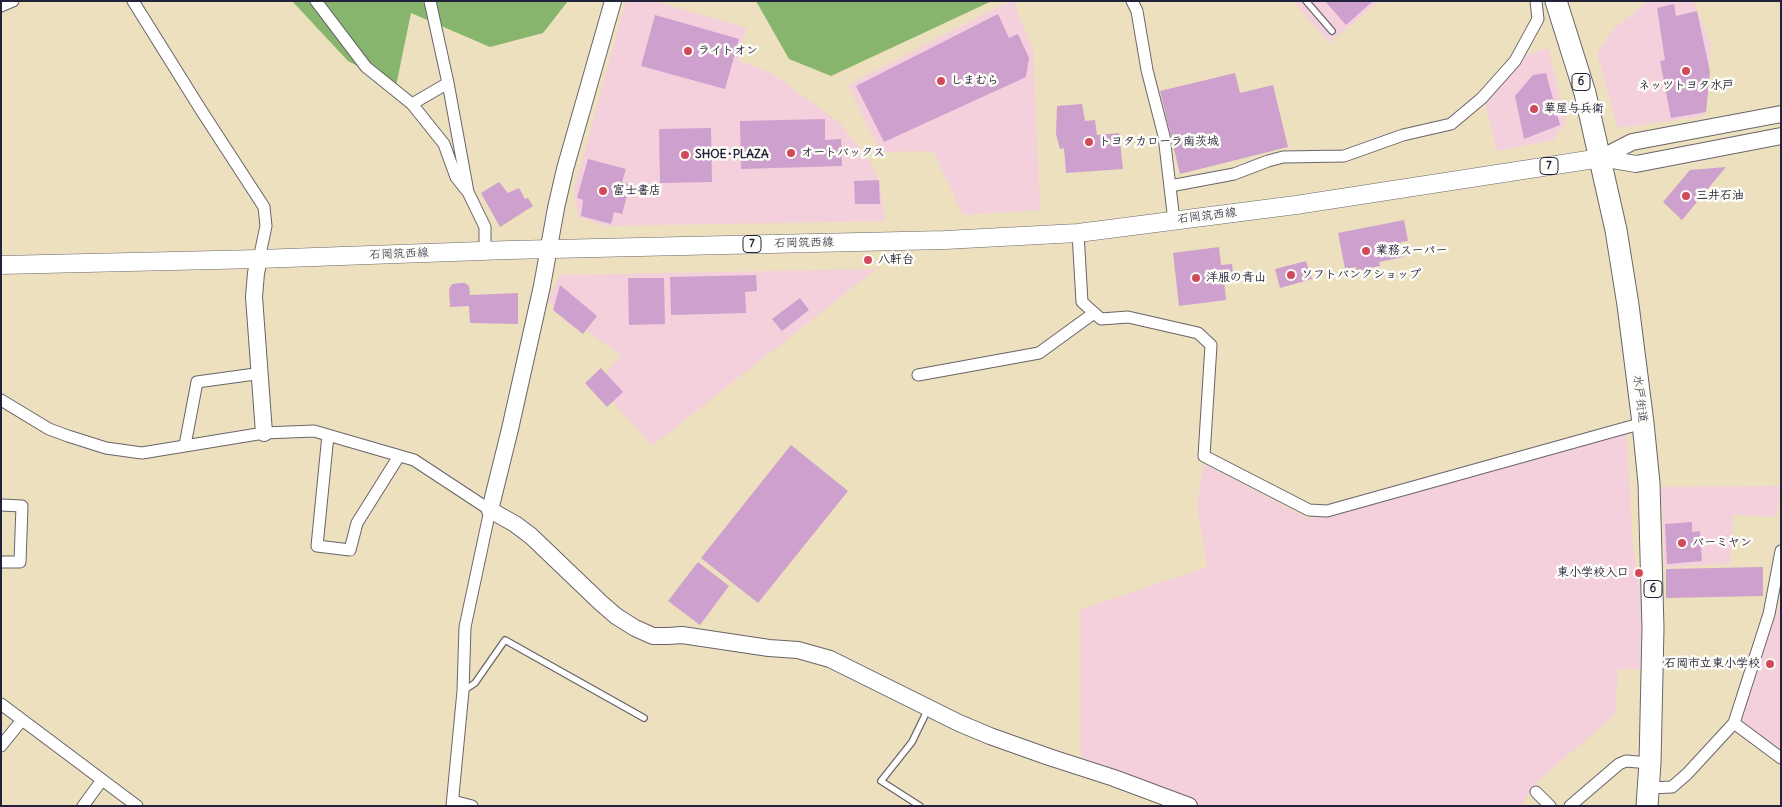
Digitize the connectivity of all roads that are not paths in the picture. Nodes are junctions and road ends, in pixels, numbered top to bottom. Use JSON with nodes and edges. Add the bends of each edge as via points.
{"nodes":[{"id":1,"x":13,"y":1,"type":"edge"},
{"id":2,"x":133,"y":1,"type":"edge"},
{"id":3,"x":316,"y":1,"type":"edge"},
{"id":4,"x":430,"y":1,"type":"edge"},
{"id":5,"x":613,"y":1,"type":"edge"},
{"id":6,"x":1132,"y":1,"type":"edge"},
{"id":7,"x":1306,"y":1,"type":"edge"},
{"id":8,"x":1536,"y":1,"type":"edge"},
{"id":9,"x":1556,"y":1,"type":"edge"},
{"id":10,"x":1,"y":6,"type":"edge"},
{"id":11,"x":1332,"y":31,"type":"dead end"},
{"id":12,"x":448,"y":83,"type":"junction"},
{"id":13,"x":412,"y":104,"type":"junction"},
{"id":14,"x":1781,"y":114,"type":"edge"},
{"id":15,"x":1781,"y":136,"type":"edge"},
{"id":16,"x":1601,"y":158,"type":"junction"},
{"id":17,"x":1170,"y":186,"type":"junction"},
{"id":18,"x":468,"y":192,"type":"junction"},
{"id":19,"x":1174,"y":221,"type":"junction"},
{"id":20,"x":1078,"y":233,"type":"junction"},
{"id":21,"x":549,"y":249,"type":"junction"},
{"id":22,"x":484,"y":250,"type":"junction"},
{"id":23,"x":259,"y":259,"type":"junction"},
{"id":24,"x":1,"y":265,"type":"edge"},
{"id":25,"x":1094,"y":313,"type":"junction"},
{"id":26,"x":255,"y":374,"type":"dead end"},
{"id":27,"x":918,"y":375,"type":"dead end"},
{"id":28,"x":1,"y":400,"type":"edge"},
{"id":29,"x":1644,"y":423,"type":"junction"},
{"id":30,"x":264,"y":433,"type":"junction"},
{"id":31,"x":328,"y":435,"type":"junction"},
{"id":32,"x":185,"y":445,"type":"junction"},
{"id":33,"x":400,"y":456,"type":"junction"},
{"id":34,"x":1,"y":505,"type":"edge"},
{"id":35,"x":490,"y":510,"type":"junction"},
{"id":36,"x":1781,"y":551,"type":"edge"},
{"id":37,"x":1,"y":562,"type":"edge"},
{"id":38,"x":463,"y":691,"type":"junction"},
{"id":39,"x":1,"y":704,"type":"edge"},
{"id":40,"x":929,"y":707,"type":"junction"},
{"id":41,"x":644,"y":718,"type":"dead end"},
{"id":42,"x":22,"y":720,"type":"junction"},
{"id":43,"x":1734,"y":722,"type":"junction"},
{"id":44,"x":1,"y":746,"type":"edge"},
{"id":45,"x":1781,"y":758,"type":"edge"},
{"id":46,"x":1650,"y":762,"type":"junction"},
{"id":47,"x":102,"y":780,"type":"junction"},
{"id":48,"x":1536,"y":792,"type":"dead end"},
{"id":49,"x":1648,"y":797,"type":"edge"},
{"id":50,"x":453,"y":803,"type":"edge"},
{"id":51,"x":83,"y":806,"type":"edge"},
{"id":52,"x":137,"y":806,"type":"edge"},
{"id":53,"x":472,"y":806,"type":"edge"},
{"id":54,"x":920,"y":806,"type":"edge"},
{"id":55,"x":1189,"y":806,"type":"edge"},
{"id":56,"x":1550,"y":806,"type":"edge"},
{"id":57,"x":1570,"y":806,"type":"edge"}],
"edges":[{"from":1,"to":10,"type":"street"},
{"from":2,"to":23,"type":"street","via":[[264,207],[266,226]]},
{"from":3,"to":13,"type":"street","via":[[366,67]]},
{"from":4,"to":12,"type":"street"},
{"from":5,"to":21,"type":"street","via":[[565,169]]},
{"from":6,"to":17,"type":"street","via":[[1137,11],[1147,70],[1164,136]]},
{"from":7,"to":11,"type":"lane"},
{"from":8,"to":17,"type":"street","via":[[1538,19],[1515,60],[1482,98],[1451,124],[1403,135],[1344,156],[1283,157],[1234,174]]},
{"from":9,"to":16,"type":"highway","name":"水戸街道","number":"6","via":[[1585,93]]},
{"from":12,"to":13,"type":"street"},
{"from":12,"to":18,"type":"street"},
{"from":13,"to":18,"type":"street","via":[[444,144],[456,178]]},
{"from":14,"to":16,"type":"street","via":[[1632,142]]},
{"from":15,"to":16,"type":"street","via":[[1636,164]]},
{"from":16,"to":19,"type":"main road","name":"石岡筑西線","number":"7"},
{"from":16,"to":29,"type":"highway","name":"水戸街道","number":"6","via":[[1628,305]]},
{"from":17,"to":19,"type":"street"},
{"from":18,"to":22,"type":"street","via":[[485,227]]},
{"from":19,"to":20,"type":"main road","name":"石岡筑西線","number":"7"},
{"from":20,"to":21,"type":"main road","name":"石岡筑西線","number":"7","via":[[945,240]]},
{"from":20,"to":25,"type":"street","via":[[1082,302]]},
{"from":21,"to":22,"type":"main road","name":"石岡筑西線","number":"7"},
{"from":21,"to":35,"type":"street"},
{"from":22,"to":23,"type":"main road","name":"石岡筑西線","number":"7"},
{"from":23,"to":24,"type":"main road","name":"石岡筑西線","number":"7"},
{"from":23,"to":30,"type":"street","via":[[254,297]]},
{"from":25,"to":27,"type":"street","via":[[1039,353]]},
{"from":25,"to":29,"type":"street","via":[[1101,319],[1128,317],[1198,333],[1211,345],[1204,456],[1309,510],[1327,511]]},
{"from":26,"to":32,"type":"street","via":[[197,382]]},
{"from":28,"to":32,"type":"street","via":[[50,428],[106,448],[142,453]]},
{"from":29,"to":46,"type":"highway","name":"水戸街道","number":"6","via":[[1653,592]]},
{"from":30,"to":31,"type":"street","via":[[314,431]]},
{"from":30,"to":32,"type":"street"},
{"from":31,"to":33,"type":"street"},
{"from":31,"to":33,"type":"street","via":[[316,546],[350,550],[357,523]]},
{"from":33,"to":35,"type":"street","via":[[414,460]]},
{"from":34,"to":37,"type":"street","via":[[22,506],[20,562]]},
{"from":35,"to":38,"type":"street","via":[[466,627]]},
{"from":35,"to":40,"type":"street","via":[[531,536],[601,603],[635,628],[653,636],[682,635],[817,654]]},
{"from":36,"to":43,"type":"street","via":[[1769,614]]},
{"from":38,"to":41,"type":"lane","via":[[475,683],[504,640]]},
{"from":38,"to":50,"type":"street"},
{"from":39,"to":42,"type":"street"},
{"from":40,"to":54,"type":"lane","via":[[912,742],[881,781]]},
{"from":40,"to":55,"type":"street","via":[[990,736]]},
{"from":42,"to":44,"type":"street"},
{"from":42,"to":47,"type":"street"},
{"from":43,"to":45,"type":"street"},
{"from":43,"to":49,"type":"street","via":[[1672,787]]},
{"from":46,"to":49,"type":"highway","name":"水戸街道","number":"6"},
{"from":46,"to":57,"type":"street","via":[[1626,761],[1619,764]]},
{"from":47,"to":51,"type":"street"},
{"from":47,"to":52,"type":"street"},
{"from":48,"to":56,"type":"street"},
{"from":50,"to":53,"type":"street"}]}
